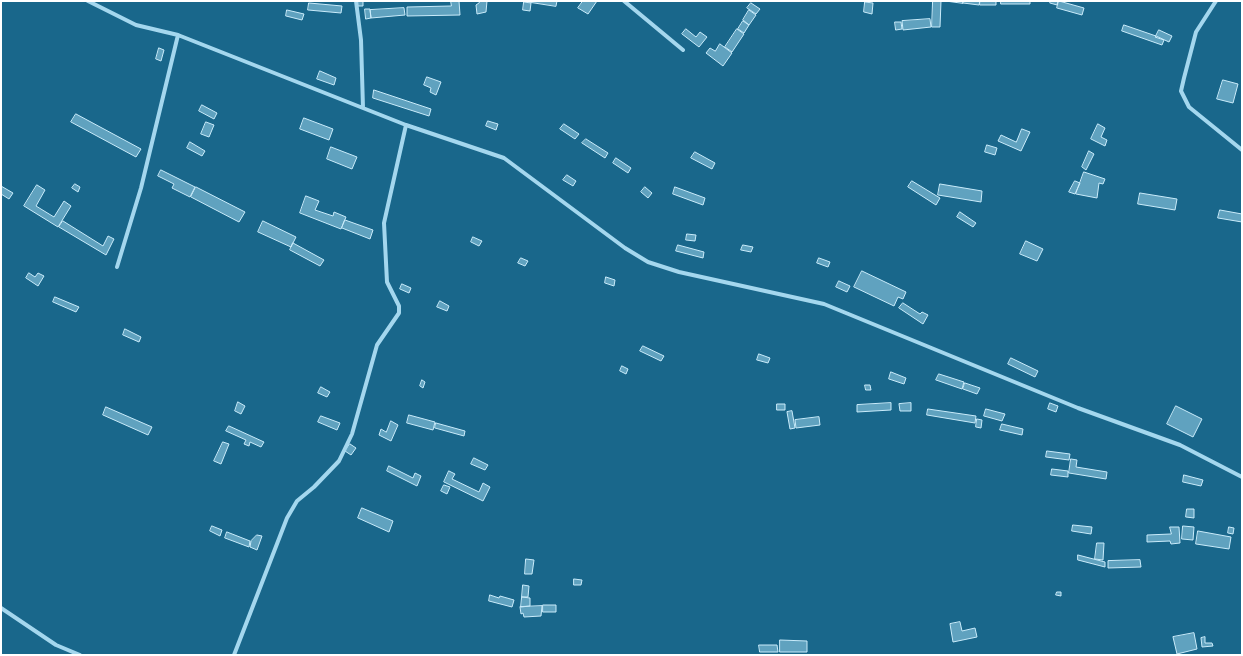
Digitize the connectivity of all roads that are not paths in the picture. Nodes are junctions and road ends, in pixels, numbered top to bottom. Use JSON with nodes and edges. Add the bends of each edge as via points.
{"nodes":[{"id":1,"x":88,"y":1,"type":"edge"},
{"id":2,"x":356,"y":1,"type":"edge"},
{"id":3,"x":624,"y":1,"type":"edge"},
{"id":4,"x":1216,"y":1,"type":"edge"},
{"id":5,"x":178,"y":35,"type":"junction"},
{"id":6,"x":683,"y":50,"type":"dead end"},
{"id":7,"x":363,"y":108,"type":"junction"},
{"id":8,"x":406,"y":125,"type":"junction"},
{"id":9,"x":1242,"y":150,"type":"edge"},
{"id":10,"x":117,"y":267,"type":"dead end"},
{"id":11,"x":1242,"y":477,"type":"edge"},
{"id":12,"x":1,"y":608,"type":"edge"},
{"id":13,"x":80,"y":655,"type":"edge"},
{"id":14,"x":234,"y":655,"type":"edge"}],
"edges":[{"from":1,"to":5,"type":"street","via":[[136,25]]},
{"from":2,"to":7,"type":"street","via":[[361,40]]},
{"from":3,"to":6,"type":"street"},
{"from":4,"to":9,"type":"street","via":[[1196,32],[1181,91],[1189,107]]},
{"from":5,"to":7,"type":"street"},
{"from":5,"to":10,"type":"street","via":[[141,188]]},
{"from":7,"to":8,"type":"street"},
{"from":8,"to":11,"type":"street","via":[[504,158],[625,248],[648,262],[679,272],[824,304],[1078,408],[1180,445]]},
{"from":8,"to":14,"type":"street","via":[[384,223],[387,282],[400,306],[399,313],[376,345],[352,434],[339,461],[297,501],[287,518]]},
{"from":12,"to":13,"type":"street","via":[[56,645]]}]}
